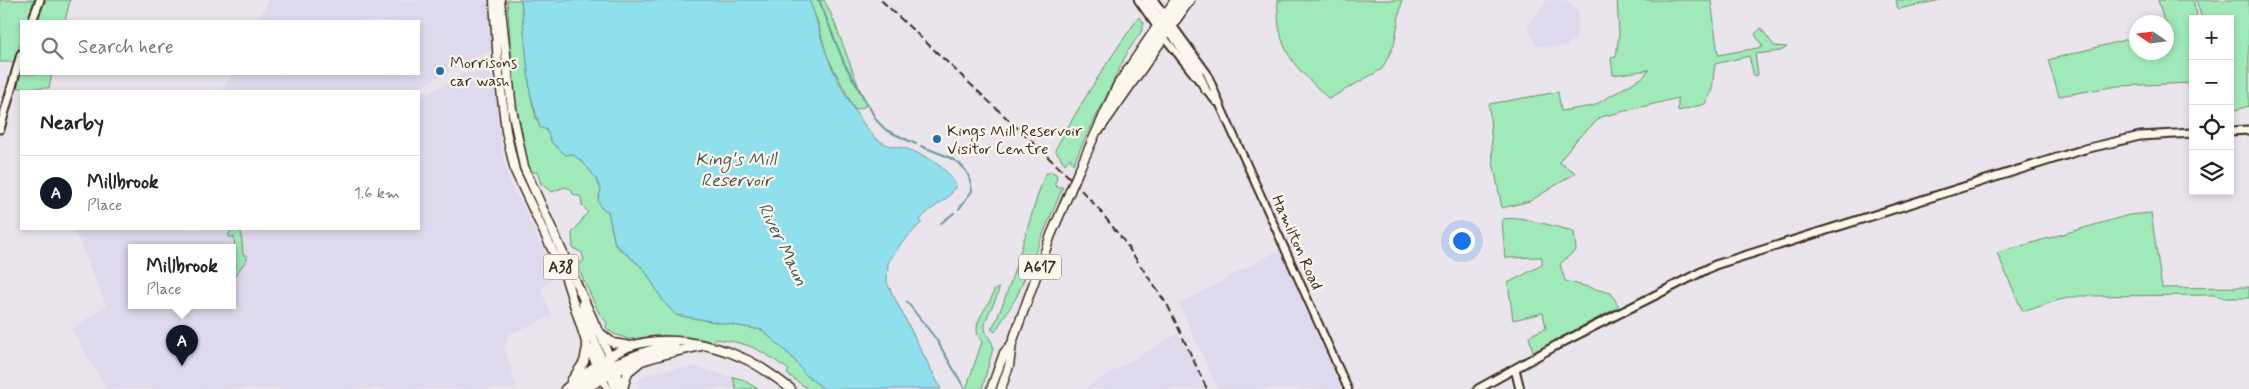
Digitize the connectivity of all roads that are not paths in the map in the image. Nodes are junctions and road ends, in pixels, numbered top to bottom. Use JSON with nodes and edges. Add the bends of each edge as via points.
{"nodes":[{"id":1,"x":40,"y":0,"type":"edge"},
{"id":2,"x":494,"y":0,"type":"edge"},
{"id":3,"x":500,"y":0,"type":"edge"},
{"id":4,"x":1138,"y":0,"type":"edge"},
{"id":5,"x":1146,"y":0,"type":"edge"},
{"id":6,"x":1154,"y":0,"type":"edge"},
{"id":7,"x":1175,"y":0,"type":"edge"},
{"id":8,"x":1183,"y":0,"type":"edge"},
{"id":9,"x":1190,"y":0,"type":"edge"},
{"id":10,"x":32,"y":20,"type":"edge"},
{"id":11,"x":1165,"y":25,"type":"junction"},
{"id":12,"x":20,"y":58,"type":"edge"},
{"id":13,"x":1205,"y":88,"type":"joint"},
{"id":14,"x":1220,"y":107,"type":"junction"},
{"id":15,"x":0,"y":129,"type":"edge"},
{"id":16,"x":2249,"y":130,"type":"edge"},
{"id":17,"x":2234,"y":131,"type":"edge"},
{"id":18,"x":2189,"y":133,"type":"edge"},
{"id":19,"x":1094,"y":137,"type":"junction"},
{"id":20,"x":581,"y":293,"type":"junction"},
{"id":21,"x":598,"y":331,"type":"junction"},
{"id":22,"x":1012,"y":343,"type":"junction"},
{"id":23,"x":587,"y":345,"type":"junction"},
{"id":24,"x":631,"y":346,"type":"junction"},
{"id":25,"x":703,"y":346,"type":"junction"},
{"id":26,"x":683,"y":350,"type":"junction"},
{"id":27,"x":644,"y":359,"type":"junction"},
{"id":28,"x":606,"y":367,"type":"junction"},
{"id":29,"x":1515,"y":369,"type":"junction"},
{"id":30,"x":568,"y":389,"type":"edge"},
{"id":31,"x":586,"y":389,"type":"edge"},
{"id":32,"x":608,"y":389,"type":"edge"},
{"id":33,"x":621,"y":389,"type":"edge"},
{"id":34,"x":791,"y":389,"type":"edge"},
{"id":35,"x":991,"y":389,"type":"edge"},
{"id":36,"x":1001,"y":389,"type":"edge"},
{"id":37,"x":1348,"y":389,"type":"edge"},
{"id":38,"x":1478,"y":389,"type":"edge"},
{"id":39,"x":1520,"y":389,"type":"edge"}],
"edges":[{"from":1,"to":10,"type":"main road"},
{"from":2,"to":23,"type":"highway","number":"A38","via":[[506,131],[515,171],[566,279]]},
{"from":3,"to":20,"type":"highway","number":"A38","via":[[512,109],[524,167]]},
{"from":4,"to":11,"type":"street","name":"Hamilton Road"},
{"from":5,"to":11,"type":"highway"},
{"from":6,"to":11,"type":"street","name":"Hamilton Road"},
{"from":7,"to":11,"type":"highway","number":"A617"},
{"from":8,"to":11,"type":"highway"},
{"from":9,"to":11,"type":"highway","number":"A617"},
{"from":11,"to":13,"type":"highway","via":[[1198,72]]},
{"from":11,"to":14,"type":"street","name":"Hamilton Road","via":[[1207,73]]},
{"from":11,"to":19,"type":"highway","number":"A617"},
{"from":11,"to":19,"type":"highway","number":"A617","via":[[1112,105],[1102,114]]},
{"from":12,"to":15,"type":"main road"},
{"from":13,"to":14,"type":"street","name":"Hamilton Road"},
{"from":14,"to":37,"type":"street","name":"Hamilton Road"},
{"from":16,"to":17,"type":"main road"},
{"from":18,"to":29,"type":"main road","via":[[2140,136],[2085,149],[1715,264]]},
{"from":19,"to":22,"type":"highway","number":"A617","bridge":true,"via":[[1051,235]]},
{"from":20,"to":21,"type":"highway","number":"A38"},
{"from":20,"to":28,"type":"highway","via":[[584,315]]},
{"from":21,"to":24,"type":"highway","via":[[613,343]]},
{"from":21,"to":28,"type":"main road"},
{"from":22,"to":35,"type":"highway","number":"A617","via":[[1004,353]]},
{"from":22,"to":36,"type":"highway","number":"A617"},
{"from":23,"to":28,"type":"highway","number":"A38"},
{"from":23,"to":30,"type":"highway","via":[[584,362]]},
{"from":24,"to":25,"type":"highway","via":[[668,341]]},
{"from":24,"to":28,"type":"highway"},
{"from":25,"to":26,"type":"highway"},
{"from":25,"to":34,"type":"highway","via":[[744,358]]},
{"from":26,"to":27,"type":"highway"},
{"from":26,"to":28,"type":"highway","via":[[653,349]]},
{"from":27,"to":28,"type":"highway"},
{"from":27,"to":33,"type":"highway","via":[[628,372]]},
{"from":28,"to":30,"type":"highway"},
{"from":28,"to":31,"type":"highway"},
{"from":28,"to":32,"type":"main road"},
{"from":28,"to":33,"type":"highway"},
{"from":29,"to":38,"type":"main road"},
{"from":29,"to":39,"type":"main road"}]}
